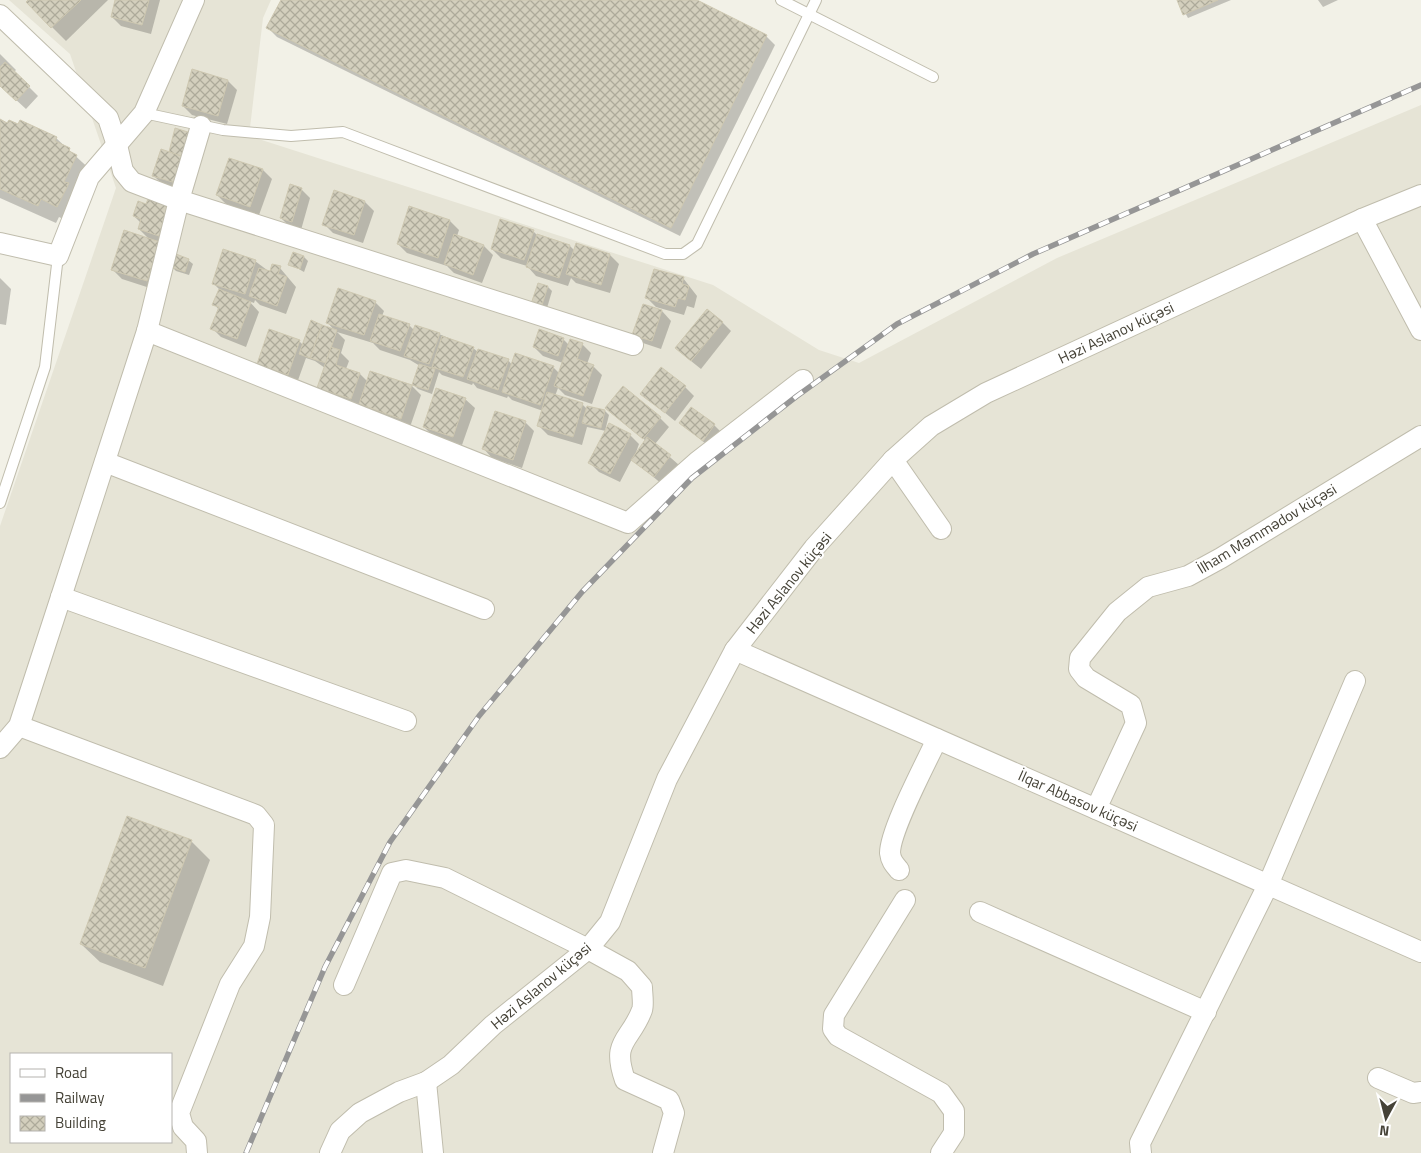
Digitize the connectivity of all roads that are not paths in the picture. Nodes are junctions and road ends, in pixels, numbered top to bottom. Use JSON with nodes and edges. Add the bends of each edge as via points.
{"nodes":[{"id":1,"x":194,"y":0,"type":"edge"},
{"id":2,"x":780,"y":0,"type":"edge"},
{"id":3,"x":816,"y":0,"type":"edge"},
{"id":4,"x":0,"y":15,"type":"edge"},
{"id":5,"x":809,"y":15,"type":"junction"},
{"id":6,"x":933,"y":77,"type":"dead end"},
{"id":7,"x":144,"y":113,"type":"junction"},
{"id":8,"x":202,"y":126,"type":"junction"},
{"id":9,"x":117,"y":145,"type":"junction"},
{"id":10,"x":1421,"y":195,"type":"edge"},
{"id":11,"x":179,"y":200,"type":"junction"},
{"id":12,"x":1362,"y":219,"type":"junction"},
{"id":13,"x":0,"y":243,"type":"edge"},
{"id":14,"x":58,"y":256,"type":"junction"},
{"id":15,"x":1421,"y":330,"type":"edge"},
{"id":16,"x":147,"y":331,"type":"junction"},
{"id":17,"x":633,"y":345,"type":"dead end"},
{"id":18,"x":803,"y":380,"type":"dead end"},
{"id":19,"x":1421,"y":436,"type":"edge"},
{"id":20,"x":893,"y":460,"type":"junction"},
{"id":21,"x":105,"y":462,"type":"junction"},
{"id":22,"x":0,"y":502,"type":"edge"},
{"id":23,"x":941,"y":528,"type":"dead end"},
{"id":24,"x":61,"y":597,"type":"junction"},
{"id":25,"x":484,"y":609,"type":"dead end"},
{"id":26,"x":735,"y":650,"type":"junction"},
{"id":27,"x":1355,"y":681,"type":"dead end"},
{"id":28,"x":406,"y":721,"type":"dead end"},
{"id":29,"x":19,"y":726,"type":"junction"},
{"id":30,"x":937,"y":739,"type":"junction"},
{"id":31,"x":0,"y":748,"type":"edge"},
{"id":32,"x":1096,"y":809,"type":"junction"},
{"id":33,"x":899,"y":870,"type":"dead end"},
{"id":34,"x":1268,"y":885,"type":"junction"},
{"id":35,"x":905,"y":900,"type":"dead end"},
{"id":36,"x":980,"y":912,"type":"dead end"},
{"id":37,"x":588,"y":949,"type":"junction"},
{"id":38,"x":1421,"y":952,"type":"edge"},
{"id":39,"x":344,"y":985,"type":"dead end"},
{"id":40,"x":1206,"y":1012,"type":"junction"},
{"id":41,"x":1378,"y":1078,"type":"dead end"},
{"id":42,"x":426,"y":1082,"type":"junction"},
{"id":43,"x":1421,"y":1092,"type":"edge"},
{"id":44,"x":197,"y":1153,"type":"edge"},
{"id":45,"x":330,"y":1153,"type":"edge"},
{"id":46,"x":433,"y":1153,"type":"edge"},
{"id":47,"x":663,"y":1153,"type":"edge"},
{"id":48,"x":941,"y":1153,"type":"edge"},
{"id":49,"x":1141,"y":1153,"type":"edge"}],
"edges":[{"from":1,"to":7,"type":"street"},
{"from":2,"to":5,"type":"lane"},
{"from":3,"to":5,"type":"lane"},
{"from":4,"to":9,"type":"street","via":[[108,118]]},
{"from":5,"to":6,"type":"lane"},
{"from":5,"to":8,"type":"lane","via":[[697,244],[683,254],[665,254],[343,132],[291,136]]},
{"from":7,"to":8,"type":"lane"},
{"from":7,"to":9,"type":"street"},
{"from":8,"to":11,"type":"street"},
{"from":9,"to":11,"type":"street","via":[[122,172],[132,182]]},
{"from":9,"to":14,"type":"street","via":[[89,177]]},
{"from":10,"to":12,"type":"street","name":"Həzi Aslanov küçəsi"},
{"from":11,"to":16,"type":"street"},
{"from":11,"to":17,"type":"street"},
{"from":12,"to":15,"type":"street"},
{"from":12,"to":20,"type":"street","name":"Həzi Aslanov küçəsi","via":[[986,393],[931,426]]},
{"from":13,"to":14,"type":"street"},
{"from":14,"to":22,"type":"lane","via":[[45,368]]},
{"from":16,"to":18,"type":"street","via":[[628,523],[697,462]]},
{"from":16,"to":21,"type":"street"},
{"from":19,"to":32,"type":"street","name":"İlham Məmmədov küçəsi","via":[[1221,558],[1188,576],[1148,587],[1117,612],[1080,658],[1079,669],[1086,678],[1131,706],[1136,723]]},
{"from":20,"to":23,"type":"street"},
{"from":20,"to":26,"type":"street","name":"Həzi Aslanov küçəsi","via":[[814,548]]},
{"from":21,"to":24,"type":"street"},
{"from":21,"to":25,"type":"street"},
{"from":24,"to":28,"type":"street"},
{"from":24,"to":29,"type":"street"},
{"from":26,"to":30,"type":"street","name":"İlqar Abbasov küçəsi"},
{"from":26,"to":37,"type":"street","name":"Həzi Aslanov küçəsi","via":[[667,779],[610,922]]},
{"from":27,"to":34,"type":"street"},
{"from":29,"to":31,"type":"street"},
{"from":29,"to":44,"type":"street","via":[[256,816],[264,825],[260,917],[254,946],[230,984],[179,1112],[183,1127],[196,1141]]},
{"from":30,"to":32,"type":"street","name":"İlqar Abbasov küçəsi"},
{"from":30,"to":33,"type":"street","via":[[894,835],[890,856]]},
{"from":32,"to":34,"type":"street","name":"İlqar Abbasov küçəsi"},
{"from":34,"to":38,"type":"street","name":"İlqar Abbasov küçəsi"},
{"from":34,"to":40,"type":"street"},
{"from":35,"to":48,"type":"street","via":[[834,1015],[833,1029],[838,1036],[941,1093],[954,1111],[954,1133]]},
{"from":36,"to":40,"type":"street"},
{"from":37,"to":39,"type":"street","via":[[445,878],[406,870],[392,874]]},
{"from":37,"to":42,"type":"street","name":"Həzi Aslanov küçəsi","via":[[493,1026],[451,1065]]},
{"from":37,"to":47,"type":"street","via":[[628,971],[642,986],[643,1009],[621,1048],[618,1062],[624,1080],[669,1100],[674,1113]]},
{"from":40,"to":49,"type":"street","via":[[1140,1143]]},
{"from":41,"to":43,"type":"street","via":[[1413,1093]]},
{"from":42,"to":45,"type":"street","name":"Həzi Aslanov küçəsi","via":[[360,1113],[340,1131]]},
{"from":42,"to":46,"type":"street"}]}
